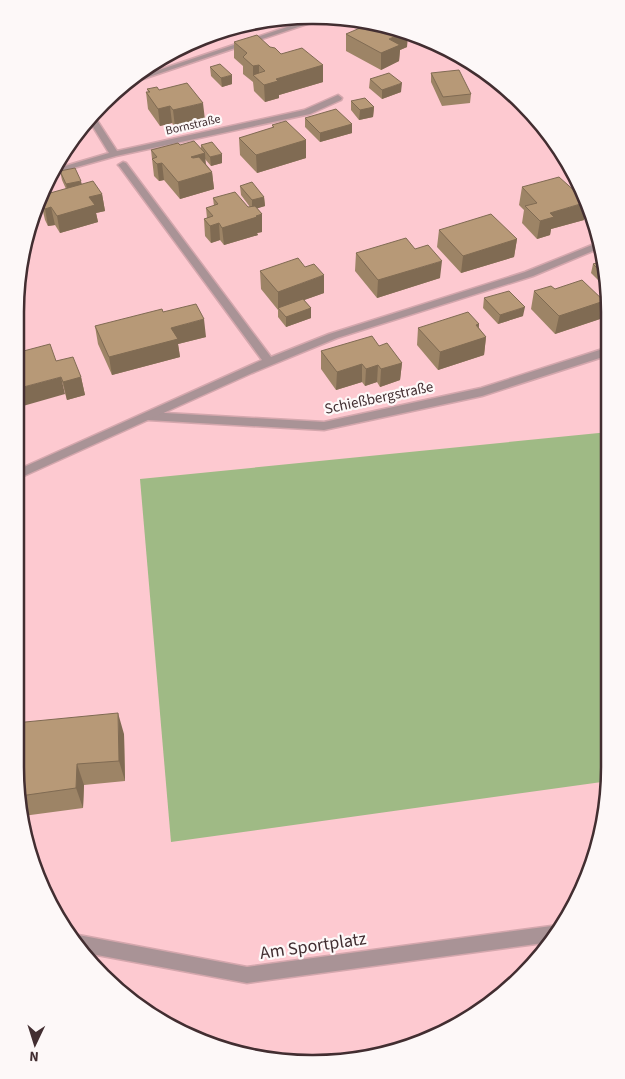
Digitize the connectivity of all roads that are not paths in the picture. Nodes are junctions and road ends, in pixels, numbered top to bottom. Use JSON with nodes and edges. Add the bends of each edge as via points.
{"nodes":[{"id":1,"x":303,"y":24,"type":"edge"},
{"id":2,"x":145,"y":77,"type":"edge"},
{"id":3,"x":338,"y":98,"type":"dead end"},
{"id":4,"x":95,"y":122,"type":"edge"},
{"id":5,"x":114,"y":154,"type":"junction"},
{"id":6,"x":123,"y":165,"type":"dead end"},
{"id":7,"x":61,"y":170,"type":"edge"},
{"id":8,"x":594,"y":248,"type":"edge"},
{"id":9,"x":601,"y":354,"type":"edge"},
{"id":10,"x":269,"y":362,"type":"junction"},
{"id":11,"x":148,"y":416,"type":"junction"},
{"id":12,"x":24,"y":472,"type":"edge"},
{"id":13,"x":547,"y":935,"type":"edge"},
{"id":14,"x":85,"y":944,"type":"edge"}],
"edges":[{"from":1,"to":2,"type":"street"},
{"from":3,"to":5,"type":"street","name":"Bornstraße","via":[[307,112]]},
{"from":4,"to":5,"type":"street"},
{"from":5,"to":7,"type":"street","name":"Bornstraße"},
{"from":6,"to":10,"type":"street"},
{"from":8,"to":10,"type":"street","name":"Schießbergstraße","via":[[529,274],[333,336]]},
{"from":9,"to":11,"type":"street","name":"Schießbergstraße","via":[[482,392],[324,426]]},
{"from":10,"to":11,"type":"street","name":"Schießbergstraße"},
{"from":11,"to":12,"type":"street","name":"Schießbergstraße"},
{"from":13,"to":14,"type":"street","name":"Am Sportplatz","via":[[248,975]]}]}
